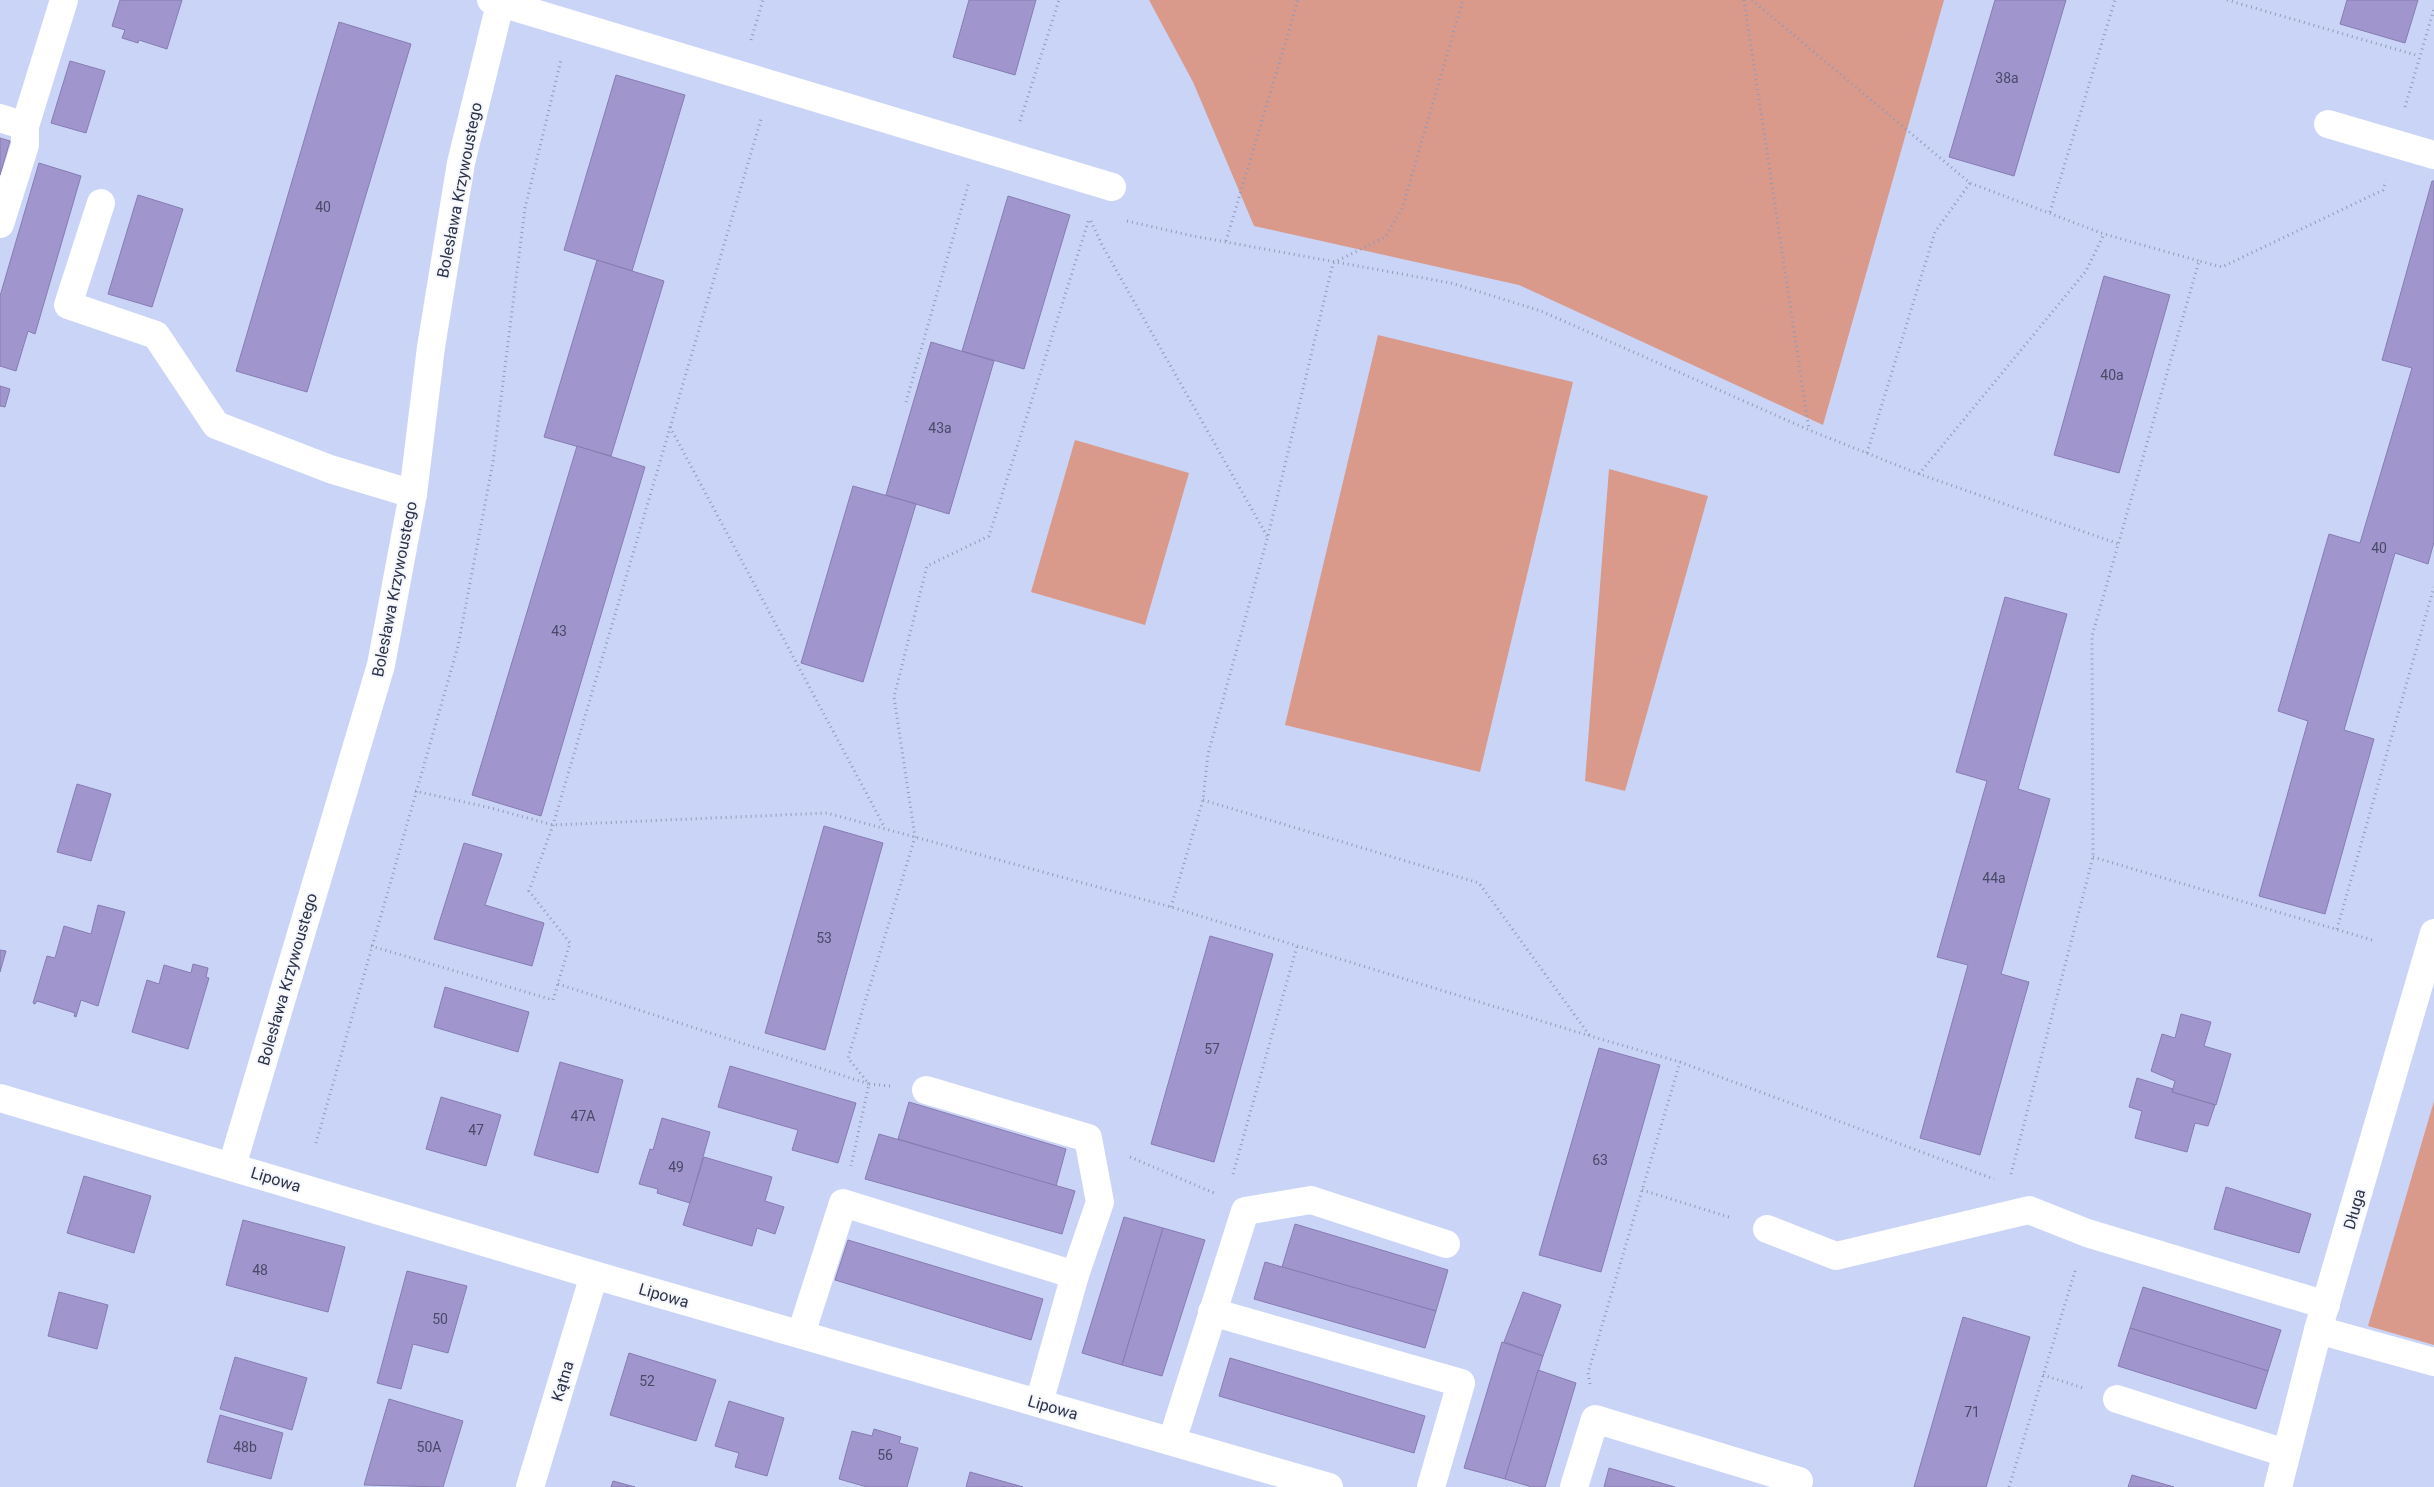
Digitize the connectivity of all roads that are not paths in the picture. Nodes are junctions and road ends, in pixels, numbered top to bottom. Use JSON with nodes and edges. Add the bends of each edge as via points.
{"nodes":[{"id":1,"x":64,"y":0,"type":"edge"},
{"id":2,"x":497,"y":1,"type":"edge"},
{"id":3,"x":0,"y":118,"type":"edge"},
{"id":4,"x":2328,"y":124,"type":"dead end"},
{"id":5,"x":26,"y":126,"type":"junction"},
{"id":6,"x":2434,"y":155,"type":"edge"},
{"id":7,"x":1112,"y":188,"type":"dead end"},
{"id":8,"x":101,"y":203,"type":"dead end"},
{"id":9,"x":0,"y":224,"type":"edge"},
{"id":10,"x":413,"y":494,"type":"junction"},
{"id":11,"x":2434,"y":933,"type":"edge"},
{"id":12,"x":926,"y":1090,"type":"road end"},
{"id":13,"x":0,"y":1098,"type":"edge"},
{"id":14,"x":232,"y":1166,"type":"junction"},
{"id":15,"x":1767,"y":1229,"type":"road end"},
{"id":16,"x":1446,"y":1244,"type":"dead end"},
{"id":17,"x":594,"y":1275,"type":"junction"},
{"id":18,"x":1076,"y":1275,"type":"junction"},
{"id":19,"x":1212,"y":1312,"type":"junction"},
{"id":20,"x":2322,"y":1317,"type":"junction"},
{"id":21,"x":801,"y":1334,"type":"junction"},
{"id":22,"x":2434,"y":1362,"type":"edge"},
{"id":23,"x":2117,"y":1399,"type":"dead end"},
{"id":24,"x":1039,"y":1403,"type":"junction"},
{"id":25,"x":1172,"y":1442,"type":"junction"},
{"id":26,"x":2285,"y":1453,"type":"junction"},
{"id":27,"x":1798,"y":1481,"type":"dead end"},
{"id":28,"x":530,"y":1487,"type":"edge"},
{"id":29,"x":1329,"y":1487,"type":"edge"},
{"id":30,"x":1431,"y":1487,"type":"edge"},
{"id":31,"x":1574,"y":1487,"type":"edge"},
{"id":32,"x":2278,"y":1487,"type":"edge"}],
"edges":[{"from":1,"to":5,"type":"street"},
{"from":2,"to":7,"type":"street"},
{"from":2,"to":10,"type":"street","name":"Bolesława Krzywoustego","via":[[461,163],[431,347]]},
{"from":3,"to":5,"type":"street"},
{"from":4,"to":6,"type":"street"},
{"from":5,"to":9,"type":"street","via":[[25,145]]},
{"from":8,"to":10,"type":"street","via":[[68,305],[156,335],[216,425],[330,469]]},
{"from":10,"to":14,"type":"street","name":"Bolesława Krzywoustego","via":[[381,666]]},
{"from":11,"to":20,"type":"street","name":"Długa"},
{"from":12,"to":18,"type":"street","via":[[1088,1138],[1100,1202]]},
{"from":13,"to":14,"type":"street","name":"Lipowa"},
{"from":14,"to":17,"type":"street","name":"Lipowa"},
{"from":15,"to":20,"type":"street","via":[[1836,1256],[2029,1210]]},
{"from":16,"to":19,"type":"street","via":[[1311,1200],[1245,1211]]},
{"from":17,"to":21,"type":"street","name":"Lipowa"},
{"from":17,"to":28,"type":"street","name":"Kątna"},
{"from":18,"to":21,"type":"street","via":[[843,1203]]},
{"from":18,"to":24,"type":"street"},
{"from":19,"to":25,"type":"street"},
{"from":19,"to":30,"type":"street","via":[[1461,1383]]},
{"from":20,"to":22,"type":"street"},
{"from":20,"to":26,"type":"street","name":"Długa"},
{"from":21,"to":24,"type":"street","name":"Lipowa"},
{"from":23,"to":26,"type":"street"},
{"from":24,"to":25,"type":"street","name":"Lipowa"},
{"from":25,"to":29,"type":"street","name":"Lipowa"},
{"from":26,"to":32,"type":"street","name":"Długa"},
{"from":27,"to":31,"type":"street","via":[[1595,1419]]}]}
